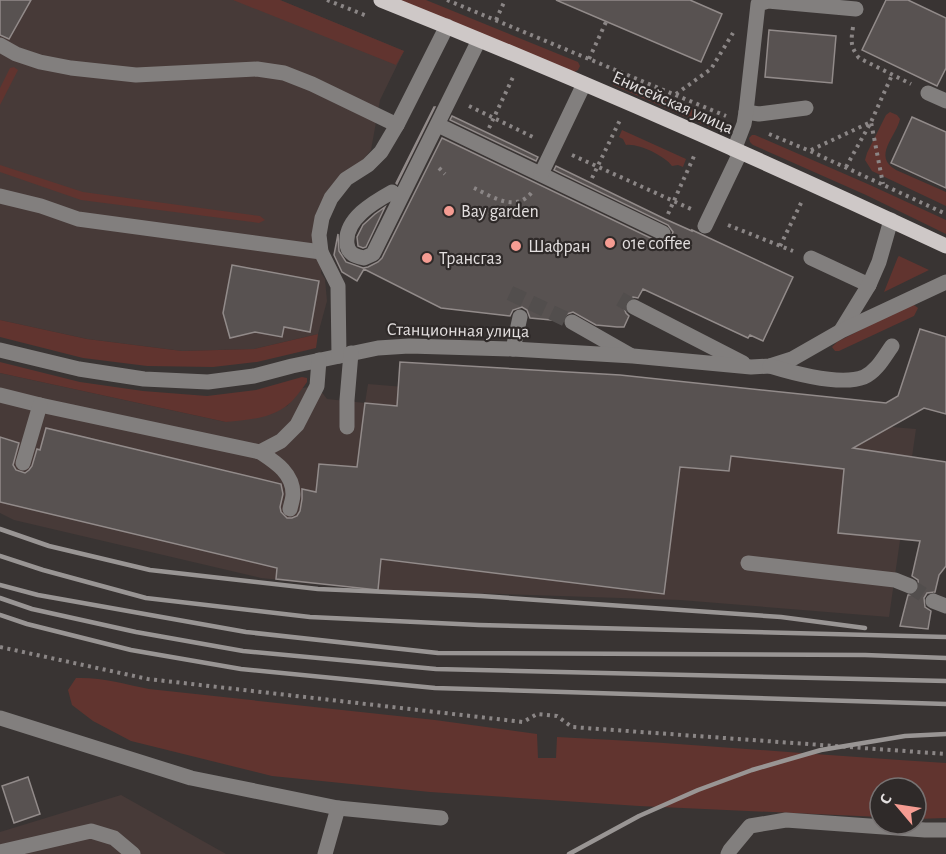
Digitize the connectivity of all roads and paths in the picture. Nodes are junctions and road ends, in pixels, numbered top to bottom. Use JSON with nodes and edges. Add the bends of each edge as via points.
{"nodes":[{"id":1,"x":381,"y":0,"type":"edge"},
{"id":2,"x":447,"y":0,"type":"edge"},
{"id":3,"x":506,"y":0,"type":"edge"},
{"id":4,"x":754,"y":2,"type":"edge"},
{"id":5,"x":856,"y":9,"type":"joint"},
{"id":6,"x":496,"y":20,"type":"junction"},
{"id":7,"x":606,"y":22,"type":"dead end"},
{"id":8,"x":447,"y":26,"type":"junction"},
{"id":9,"x":735,"y":30,"type":"dead end"},
{"id":10,"x":479,"y":40,"type":"junction"},
{"id":11,"x":0,"y":45,"type":"edge"},
{"id":12,"x":589,"y":59,"type":"junction"},
{"id":13,"x":514,"y":74,"type":"dead end"},
{"id":14,"x":892,"y":75,"type":"junction"},
{"id":15,"x":584,"y":84,"type":"junction"},
{"id":16,"x":928,"y":93,"type":"joint"},
{"id":17,"x":675,"y":95,"type":"junction"},
{"id":18,"x":451,"y":98,"type":"junction"},
{"id":19,"x":946,"y":101,"type":"edge"},
{"id":20,"x":499,"y":107,"type":"dead end"},
{"id":21,"x":806,"y":108,"type":"dead end"},
{"id":22,"x":745,"y":118,"type":"junction"},
{"id":23,"x":871,"y":122,"type":"junction"},
{"id":24,"x":397,"y":124,"type":"junction"},
{"id":25,"x":438,"y":125,"type":"junction"},
{"id":26,"x":617,"y":127,"type":"dead end"},
{"id":27,"x":554,"y":146,"type":"junction"},
{"id":28,"x":810,"y":150,"type":"junction"},
{"id":29,"x":737,"y":151,"type":"junction"},
{"id":30,"x":695,"y":154,"type":"dead end"},
{"id":31,"x":597,"y":167,"type":"junction"},
{"id":32,"x":846,"y":167,"type":"junction"},
{"id":33,"x":541,"y":174,"type":"junction"},
{"id":34,"x":883,"y":184,"type":"junction"},
{"id":35,"x":474,"y":188,"type":"dead end"},
{"id":36,"x":392,"y":192,"type":"dead end"},
{"id":37,"x":584,"y":195,"type":"junction"},
{"id":38,"x":0,"y":196,"type":"edge"},
{"id":39,"x":674,"y":201,"type":"junction"},
{"id":40,"x":802,"y":201,"type":"dead end"},
{"id":41,"x":946,"y":214,"type":"edge"},
{"id":42,"x":891,"y":220,"type":"junction"},
{"id":43,"x":707,"y":222,"type":"junction"},
{"id":44,"x":661,"y":232,"type":"joint"},
{"id":45,"x":946,"y":246,"type":"edge"},
{"id":46,"x":321,"y":252,"type":"junction"},
{"id":47,"x":811,"y":258,"type":"dead end"},
{"id":48,"x":946,"y":282,"type":"edge"},
{"id":49,"x":869,"y":285,"type":"junction"},
{"id":50,"x":634,"y":307,"type":"tunnel mouth"},
{"id":51,"x":520,"y":317,"type":"dead end"},
{"id":52,"x":572,"y":322,"type":"tunnel mouth"},
{"id":53,"x":841,"y":331,"type":"junction"},
{"id":54,"x":892,"y":346,"type":"dead end"},
{"id":55,"x":513,"y":349,"type":"junction"},
{"id":56,"x":0,"y":350,"type":"edge"},
{"id":57,"x":345,"y":355,"type":"junction"},
{"id":58,"x":633,"y":356,"type":"junction"},
{"id":59,"x":319,"y":360,"type":"junction"},
{"id":60,"x":770,"y":366,"type":"junction"},
{"id":61,"x":751,"y":367,"type":"junction"},
{"id":62,"x":0,"y":395,"type":"edge"},
{"id":63,"x":40,"y":405,"type":"junction"},
{"id":64,"x":347,"y":427,"type":"dead end"},
{"id":65,"x":260,"y":452,"type":"junction"},
{"id":66,"x":23,"y":463,"type":"dead end"},
{"id":67,"x":290,"y":509,"type":"dead end"},
{"id":68,"x":748,"y":563,"type":"dead end"},
{"id":69,"x":910,"y":586,"type":"tunnel mouth"},
{"id":70,"x":0,"y":647,"type":"edge"},
{"id":71,"x":0,"y":718,"type":"edge"},
{"id":72,"x":946,"y":754,"type":"edge"},
{"id":73,"x":338,"y":808,"type":"junction"},
{"id":74,"x":441,"y":818,"type":"dead end"},
{"id":75,"x":946,"y":830,"type":"edge"},
{"id":76,"x":0,"y":852,"type":"edge"},
{"id":77,"x":134,"y":854,"type":"edge"},
{"id":78,"x":325,"y":854,"type":"edge"},
{"id":79,"x":728,"y":854,"type":"edge"}],
"edges":[{"from":1,"to":8,"type":"main road","name":"Енисейская улица"},
{"from":2,"to":6,"type":"path"},
{"from":3,"to":6,"type":"path"},
{"from":4,"to":5,"type":"street"},
{"from":4,"to":22,"type":"street"},
{"from":5,"to":14,"type":"path","via":[[851,41],[854,51],[859,58]]},
{"from":6,"to":12,"type":"path"},
{"from":7,"to":12,"type":"path"},
{"from":8,"to":10,"type":"main road","name":"Енисейская улица"},
{"from":8,"to":24,"type":"street"},
{"from":9,"to":17,"type":"path","via":[[711,69]]},
{"from":10,"to":15,"type":"main road","name":"Енисейская улица"},
{"from":10,"to":18,"type":"street"},
{"from":11,"to":24,"type":"street","via":[[50,64],[136,75],[257,69],[284,73]]},
{"from":12,"to":17,"type":"path"},
{"from":13,"to":20,"type":"path"},
{"from":14,"to":16,"type":"path"},
{"from":14,"to":23,"type":"path"},
{"from":15,"to":27,"type":"street"},
{"from":15,"to":29,"type":"main road","name":"Енисейская улица"},
{"from":16,"to":19,"type":"street"},
{"from":17,"to":22,"type":"path"},
{"from":18,"to":25,"type":"street"},
{"from":18,"to":27,"type":"path"},
{"from":21,"to":22,"type":"street"},
{"from":22,"to":28,"type":"path"},
{"from":22,"to":29,"type":"street"},
{"from":23,"to":28,"type":"path"},
{"from":23,"to":32,"type":"path"},
{"from":23,"to":34,"type":"path"},
{"from":24,"to":46,"type":"street","via":[[381,152],[346,179],[331,198],[319,235]]},
{"from":25,"to":33,"type":"street"},
{"from":25,"to":36,"type":"street","via":[[373,254],[364,258],[354,256],[346,240],[349,229],[358,216]]},
{"from":26,"to":31,"type":"path"},
{"from":27,"to":31,"type":"path"},
{"from":27,"to":33,"type":"street"},
{"from":28,"to":32,"type":"path"},
{"from":29,"to":42,"type":"main road","name":"Енисейская улица"},
{"from":29,"to":43,"type":"street"},
{"from":30,"to":39,"type":"path"},
{"from":31,"to":37,"type":"path"},
{"from":31,"to":39,"type":"path"},
{"from":32,"to":34,"type":"path"},
{"from":33,"to":35,"type":"path","via":[[527,199],[516,203],[503,202]]},
{"from":33,"to":37,"type":"street"},
{"from":34,"to":41,"type":"path"},
{"from":37,"to":44,"type":"street"},
{"from":38,"to":46,"type":"street","via":[[78,219]]},
{"from":39,"to":43,"type":"path"},
{"from":39,"to":44,"type":"path"},
{"from":40,"to":43,"type":"path","via":[[780,246]]},
{"from":42,"to":45,"type":"main road","name":"Енисейская улица"},
{"from":42,"to":49,"type":"street","name":"Станционная улица"},
{"from":46,"to":57,"type":"street","via":[[338,286]]},
{"from":47,"to":49,"type":"street"},
{"from":48,"to":53,"type":"street","name":"Станционная улица"},
{"from":49,"to":53,"type":"street","name":"Станционная улица"},
{"from":50,"to":61,"type":"street"},
{"from":51,"to":55,"type":"street"},
{"from":52,"to":58,"type":"street"},
{"from":53,"to":60,"type":"street","name":"Станционная улица"},
{"from":54,"to":60,"type":"street","via":[[879,366],[863,377],[807,376]]},
{"from":55,"to":57,"type":"street","name":"Станционная улица","via":[[409,346]]},
{"from":55,"to":58,"type":"street","name":"Станционная улица"},
{"from":56,"to":59,"type":"street","name":"Станционная улица","via":[[79,369],[144,379],[208,382],[254,376]]},
{"from":57,"to":59,"type":"street","name":"Станционная улица"},
{"from":57,"to":64,"type":"street"},
{"from":58,"to":61,"type":"street","name":"Станционная улица"},
{"from":59,"to":65,"type":"street","via":[[317,386],[297,425]]},
{"from":60,"to":61,"type":"street","name":"Станционная улица"},
{"from":62,"to":63,"type":"street"},
{"from":63,"to":65,"type":"street"},
{"from":63,"to":66,"type":"street"},
{"from":65,"to":67,"type":"street","via":[[280,465],[289,478],[293,492]]},
{"from":68,"to":69,"type":"street","via":[[895,580]]},
{"from":70,"to":72,"type":"path","via":[[159,681],[524,722],[537,714],[557,716],[572,727]]},
{"from":71,"to":73,"type":"street","via":[[191,778]]},
{"from":73,"to":74,"type":"street"},
{"from":73,"to":78,"type":"street"},
{"from":75,"to":79,"type":"street","via":[[786,820],[750,826]]},
{"from":76,"to":77,"type":"street","via":[[91,831],[114,838]]}]}
